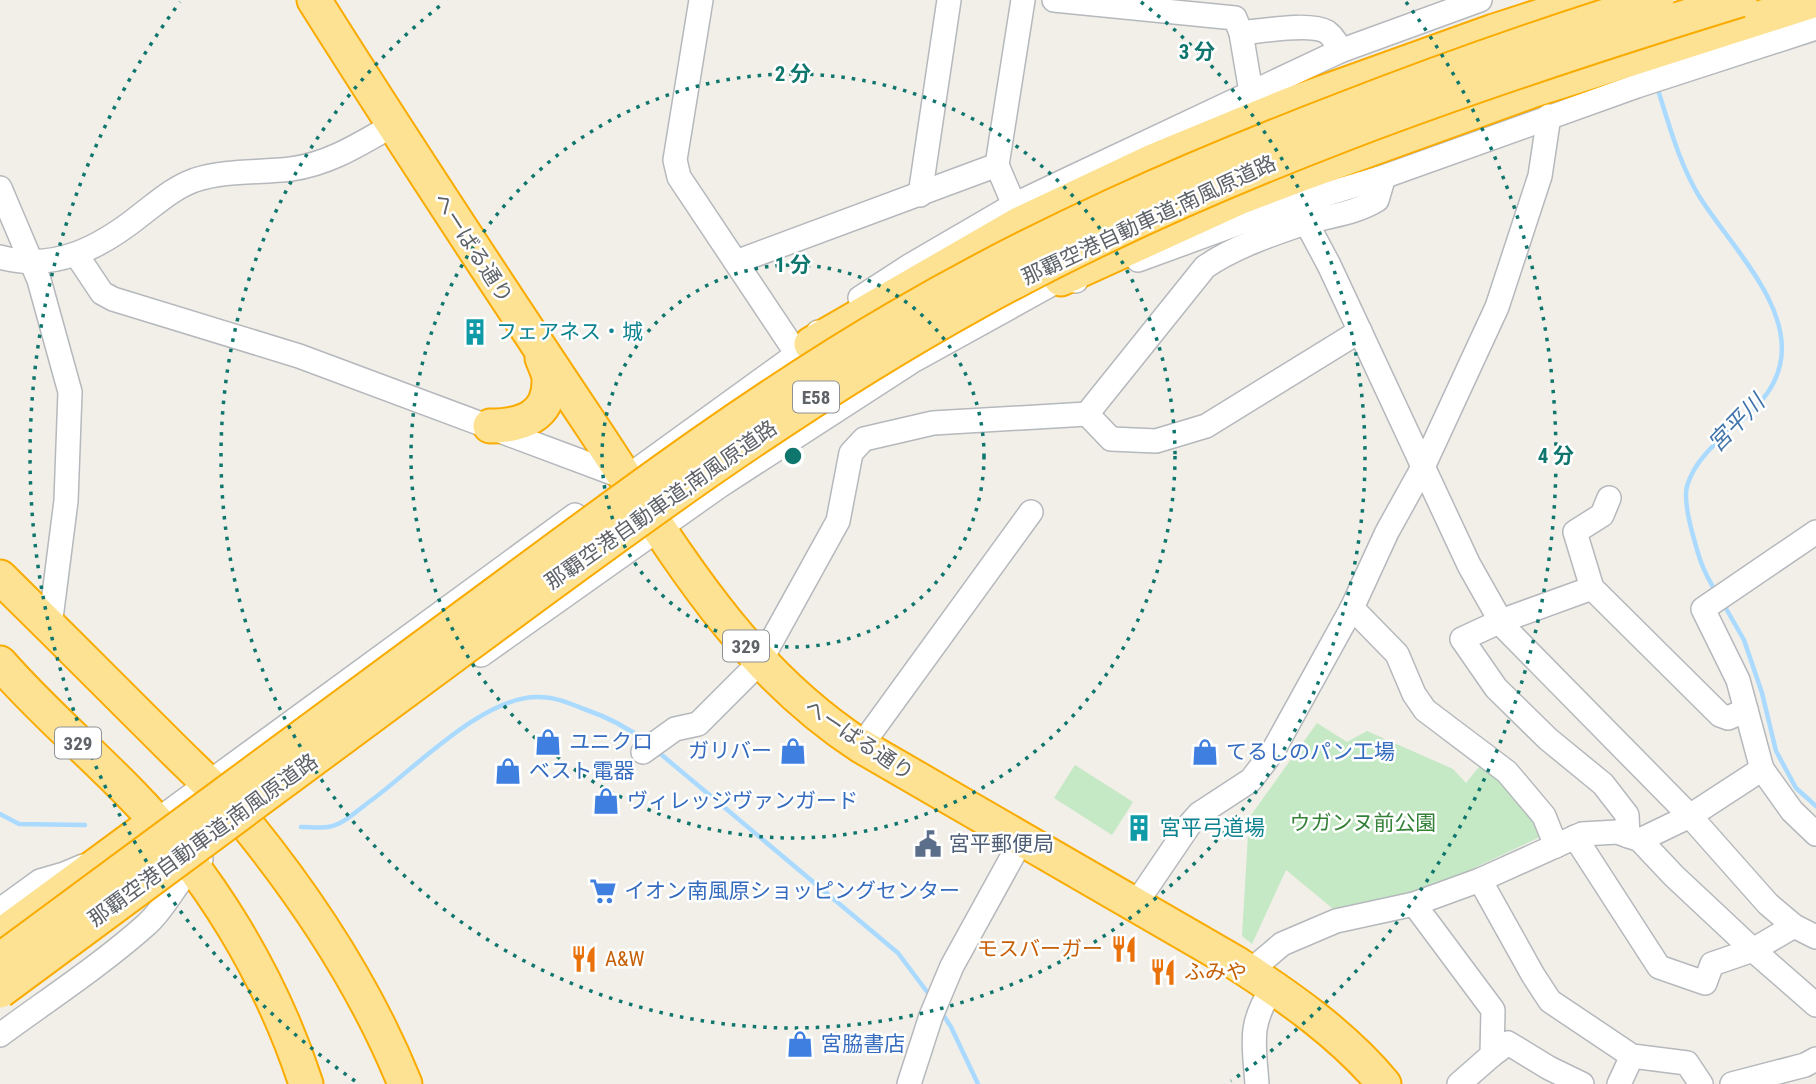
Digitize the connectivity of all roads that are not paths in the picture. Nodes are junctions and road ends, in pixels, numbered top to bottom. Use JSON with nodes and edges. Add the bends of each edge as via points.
{"nodes":[{"id":1,"x":314,"y":0,"type":"edge"},
{"id":2,"x":701,"y":0,"type":"edge"},
{"id":3,"x":949,"y":0,"type":"edge"},
{"id":4,"x":1023,"y":0,"type":"edge"},
{"id":5,"x":1054,"y":0,"type":"edge"},
{"id":6,"x":1480,"y":0,"type":"edge"},
{"id":7,"x":1590,"y":0,"type":"edge"},
{"id":8,"x":1657,"y":0,"type":"edge"},
{"id":9,"x":1740,"y":0,"type":"edge"},
{"id":10,"x":1816,"y":0,"type":"edge"},
{"id":11,"x":1237,"y":17,"type":"edge"},
{"id":12,"x":1816,"y":28,"type":"edge"},
{"id":13,"x":1340,"y":51,"type":"junction"},
{"id":14,"x":1251,"y":92,"type":"junction"},
{"id":15,"x":1549,"y":116,"type":"junction"},
{"id":16,"x":393,"y":125,"type":"junction"},
{"id":17,"x":996,"y":165,"type":"junction"},
{"id":18,"x":1380,"y":178,"type":"junction"},
{"id":19,"x":0,"y":188,"type":"edge"},
{"id":20,"x":920,"y":195,"type":"junction"},
{"id":21,"x":1014,"y":205,"type":"junction"},
{"id":22,"x":1306,"y":222,"type":"junction"},
{"id":23,"x":76,"y":254,"type":"junction"},
{"id":24,"x":0,"y":257,"type":"edge"},
{"id":25,"x":736,"y":262,"type":"junction"},
{"id":26,"x":33,"y":264,"type":"junction"},
{"id":27,"x":1061,"y":279,"type":"junction"},
{"id":28,"x":1360,"y":331,"type":"junction"},
{"id":29,"x":539,"y":349,"type":"junction"},
{"id":30,"x":804,"y":349,"type":"junction"},
{"id":31,"x":1087,"y":414,"type":"junction"},
{"id":32,"x":491,"y":426,"type":"junction"},
{"id":33,"x":1423,"y":467,"type":"junction"},
{"id":34,"x":626,"y":478,"type":"junction"},
{"id":35,"x":1609,"y":498,"type":"dead end"},
{"id":36,"x":1031,"y":512,"type":"dead end"},
{"id":37,"x":660,"y":527,"type":"junction"},
{"id":38,"x":1816,"y":532,"type":"edge"},
{"id":39,"x":0,"y":577,"type":"edge"},
{"id":40,"x":1592,"y":588,"type":"junction"},
{"id":41,"x":1352,"y":608,"type":"junction"},
{"id":42,"x":1501,"y":621,"type":"junction"},
{"id":43,"x":50,"y":626,"type":"junction"},
{"id":44,"x":760,"y":662,"type":"junction"},
{"id":45,"x":0,"y":663,"type":"edge"},
{"id":46,"x":1746,"y":710,"type":"junction"},
{"id":47,"x":861,"y":746,"type":"junction"},
{"id":48,"x":645,"y":750,"type":"dead end"},
{"id":49,"x":1762,"y":769,"type":"junction"},
{"id":50,"x":208,"y":782,"type":"junction"},
{"id":51,"x":1690,"y":816,"type":"junction"},
{"id":52,"x":247,"y":824,"type":"junction"},
{"id":53,"x":146,"y":830,"type":"junction"},
{"id":54,"x":1816,"y":834,"type":"edge"},
{"id":55,"x":1634,"y":838,"type":"junction"},
{"id":56,"x":1022,"y":839,"type":"junction"},
{"id":57,"x":1565,"y":842,"type":"junction"},
{"id":58,"x":191,"y":866,"type":"junction"},
{"id":59,"x":1480,"y":880,"type":"junction"},
{"id":60,"x":1414,"y":904,"type":"junction"},
{"id":61,"x":1135,"y":905,"type":"junction"},
{"id":62,"x":0,"y":910,"type":"edge"},
{"id":63,"x":1794,"y":926,"type":"junction"},
{"id":64,"x":0,"y":936,"type":"edge"},
{"id":65,"x":1816,"y":937,"type":"edge"},
{"id":66,"x":1753,"y":950,"type":"junction"},
{"id":67,"x":0,"y":961,"type":"edge"},
{"id":68,"x":1261,"y":979,"type":"junction"},
{"id":69,"x":0,"y":990,"type":"edge"},
{"id":70,"x":1816,"y":1004,"type":"edge"},
{"id":71,"x":0,"y":1008,"type":"edge"},
{"id":72,"x":0,"y":1035,"type":"edge"},
{"id":73,"x":1492,"y":1055,"type":"junction"},
{"id":74,"x":1632,"y":1056,"type":"junction"},
{"id":75,"x":1812,"y":1069,"type":"edge"},
{"id":76,"x":1738,"y":1083,"type":"edge"},
{"id":77,"x":306,"y":1084,"type":"edge"},
{"id":78,"x":405,"y":1084,"type":"edge"},
{"id":79,"x":909,"y":1084,"type":"edge"},
{"id":80,"x":1257,"y":1084,"type":"edge"},
{"id":81,"x":1384,"y":1084,"type":"edge"},
{"id":82,"x":1460,"y":1084,"type":"edge"},
{"id":83,"x":1582,"y":1084,"type":"edge"},
{"id":84,"x":1619,"y":1084,"type":"edge"},
{"id":85,"x":1701,"y":1084,"type":"edge"}],
"edges":[{"from":1,"to":16,"type":"highway","name":"へーばる通り","number":"329"},
{"from":2,"to":25,"type":"street","via":[[675,160],[679,177]]},
{"from":3,"to":20,"type":"street"},
{"from":4,"to":17,"type":"street"},
{"from":5,"to":11,"type":"street"},
{"from":6,"to":13,"type":"street"},
{"from":7,"to":30,"type":"highway","via":[[1291,104],[1155,160],[1019,224]]},
{"from":8,"to":67,"type":"highway","name":"那覇空港自動車道;南風原道路","number":"E58","bridge":true,"via":[[1427,78],[1248,146],[1045,237],[902,314],[767,398],[604,514]]},
{"from":9,"to":69,"type":"highway","name":"那覇空港自動車道;南風原道路","number":"E58","bridge":true,"via":[[1436,101],[1256,170],[1056,260],[910,340],[788,415],[621,531]]},
{"from":10,"to":27,"type":"highway","via":[[1547,86],[1241,197]]},
{"from":11,"to":13,"type":"street","via":[[1319,29],[1335,40]]},
{"from":11,"to":14,"type":"street"},
{"from":12,"to":15,"type":"street"},
{"from":13,"to":14,"type":"street"},
{"from":14,"to":21,"type":"street"},
{"from":15,"to":18,"type":"street"},
{"from":15,"to":33,"type":"street","via":[[1540,176],[1497,307]]},
{"from":16,"to":23,"type":"street","via":[[318,164],[193,181],[160,199],[103,243]]},
{"from":16,"to":29,"type":"highway","name":"へーばる通り","number":"329"},
{"from":17,"to":20,"type":"street"},
{"from":17,"to":21,"type":"street"},
{"from":18,"to":22,"type":"street","via":[[1377,200],[1361,210]]},
{"from":18,"to":27,"type":"street","via":[[1080,281]]},
{"from":19,"to":26,"type":"street"},
{"from":20,"to":25,"type":"street"},
{"from":21,"to":30,"type":"street","via":[[822,324]]},
{"from":22,"to":28,"type":"street"},
{"from":22,"to":31,"type":"street","via":[[1205,267]]},
{"from":23,"to":26,"type":"street"},
{"from":23,"to":32,"type":"street","via":[[102,293],[113,299],[299,356]]},
{"from":24,"to":26,"type":"street"},
{"from":25,"to":30,"type":"street"},
{"from":26,"to":43,"type":"street","via":[[70,392],[66,501]]},
{"from":27,"to":37,"type":"street","via":[[911,362]]},
{"from":28,"to":31,"type":"street","via":[[1206,426],[1156,441],[1111,439]]},
{"from":28,"to":33,"type":"street"},
{"from":29,"to":32,"type":"highway","via":[[549,378],[546,399],[537,414],[512,426]]},
{"from":29,"to":34,"type":"highway","name":"へーばる通り","number":"329"},
{"from":30,"to":34,"type":"street"},
{"from":31,"to":44,"type":"street","via":[[933,423],[864,439],[851,453],[838,521]]},
{"from":32,"to":34,"type":"street"},
{"from":33,"to":41,"type":"street"},
{"from":33,"to":42,"type":"street"},
{"from":34,"to":37,"type":"highway","name":"へーばる通り","number":"329"},
{"from":34,"to":50,"type":"street"},
{"from":35,"to":40,"type":"street","via":[[1602,515],[1575,532]]},
{"from":36,"to":47,"type":"street"},
{"from":37,"to":44,"type":"highway","name":"へーばる通り","number":"329","via":[[707,599]]},
{"from":37,"to":52,"type":"street"},
{"from":38,"to":46,"type":"street","via":[[1703,609],[1738,680]]},
{"from":39,"to":43,"type":"highway"},
{"from":40,"to":42,"type":"street"},
{"from":40,"to":46,"type":"street","via":[[1720,715],[1728,718]]},
{"from":41,"to":57,"type":"street","via":[[1397,654],[1425,710],[1507,772]]},
{"from":41,"to":61,"type":"street","via":[[1273,751],[1251,780],[1190,824]]},
{"from":42,"to":51,"type":"street"},
{"from":42,"to":55,"type":"street","via":[[1462,639],[1496,688],[1603,784],[1627,815]]},
{"from":43,"to":50,"type":"highway"},
{"from":44,"to":47,"type":"highway","name":"へーばる通り","number":"329","via":[[812,712]]},
{"from":44,"to":48,"type":"street","via":[[698,724],[676,729]]},
{"from":45,"to":53,"type":"highway","number":"329","via":[[30,698],[129,792]]},
{"from":46,"to":49,"type":"street"},
{"from":47,"to":56,"type":"highway","name":"へーばる通り","number":"329"},
{"from":49,"to":51,"type":"street"},
{"from":49,"to":54,"type":"street","via":[[1792,811]]},
{"from":50,"to":52,"type":"highway"},
{"from":50,"to":53,"type":"street"},
{"from":51,"to":55,"type":"street"},
{"from":51,"to":63,"type":"street","via":[[1768,904]]},
{"from":52,"to":58,"type":"street"},
{"from":52,"to":78,"type":"highway","via":[[353,974]]},
{"from":53,"to":58,"type":"highway","number":"329"},
{"from":53,"to":62,"type":"street","via":[[125,835],[75,870],[40,881]]},
{"from":53,"to":64,"type":"highway"},
{"from":55,"to":57,"type":"street","via":[[1617,832],[1582,834]]},
{"from":55,"to":66,"type":"street"},
{"from":56,"to":61,"type":"highway","name":"へーばる通り","number":"329"},
{"from":56,"to":79,"type":"street","via":[[952,966]]},
{"from":57,"to":59,"type":"street"},
{"from":57,"to":66,"type":"street","via":[[1659,967],[1705,983],[1712,964]]},
{"from":58,"to":71,"type":"highway"},
{"from":58,"to":72,"type":"street","via":[[149,922]]},
{"from":58,"to":77,"type":"highway","number":"329","via":[[263,979]]},
{"from":59,"to":60,"type":"street"},
{"from":59,"to":74,"type":"street","via":[[1550,1001]]},
{"from":60,"to":68,"type":"street","via":[[1336,921],[1282,944]]},
{"from":60,"to":73,"type":"street","via":[[1493,1010]]},
{"from":61,"to":68,"type":"highway","name":"へーばる通り","number":"329"},
{"from":63,"to":65,"type":"street"},
{"from":63,"to":66,"type":"street"},
{"from":66,"to":70,"type":"street"},
{"from":68,"to":80,"type":"street","via":[[1262,1003],[1253,1029]]},
{"from":68,"to":81,"type":"highway","name":"へーばる通り","number":"329","via":[[1324,1026]]},
{"from":73,"to":82,"type":"street"},
{"from":73,"to":83,"type":"street","via":[[1508,1043]]},
{"from":74,"to":84,"type":"street"},
{"from":74,"to":85,"type":"street","via":[[1687,1063]]},
{"from":75,"to":76,"type":"street"}]}
